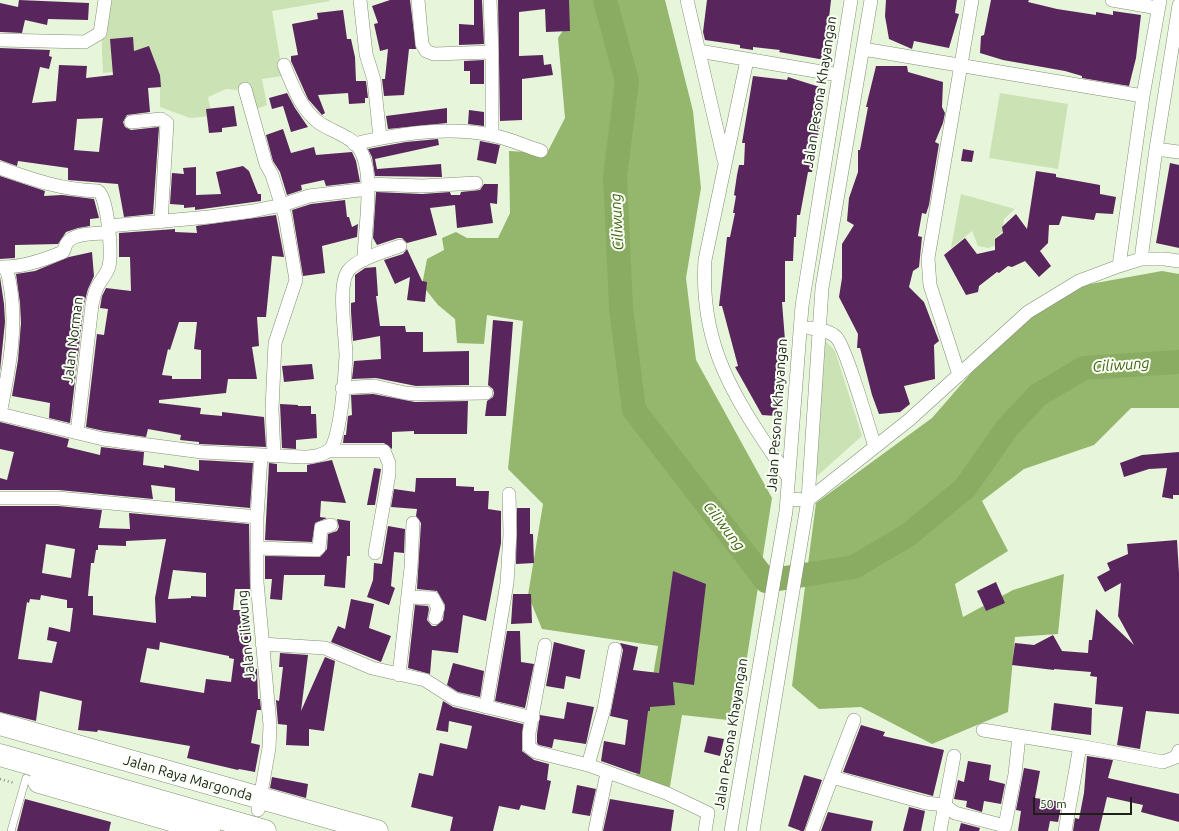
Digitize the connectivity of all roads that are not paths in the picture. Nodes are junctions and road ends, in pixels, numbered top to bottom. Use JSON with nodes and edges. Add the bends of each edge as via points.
{"nodes":[{"id":1,"x":104,"y":0,"type":"edge"},
{"id":2,"x":360,"y":0,"type":"edge"},
{"id":3,"x":418,"y":0,"type":"edge"},
{"id":4,"x":490,"y":0,"type":"edge"},
{"id":5,"x":687,"y":0,"type":"edge"},
{"id":6,"x":851,"y":0,"type":"edge"},
{"id":7,"x":871,"y":0,"type":"edge"},
{"id":8,"x":972,"y":0,"type":"edge"},
{"id":9,"x":1112,"y":0,"type":"edge"},
{"id":10,"x":1159,"y":4,"type":"edge"},
{"id":11,"x":1179,"y":5,"type":"edge"},
{"id":12,"x":0,"y":40,"type":"edge"},
{"id":13,"x":863,"y":49,"type":"junction"},
{"id":14,"x":699,"y":51,"type":"junction"},
{"id":15,"x":492,"y":52,"type":"junction"},
{"id":16,"x":1175,"y":55,"type":"edge"},
{"id":17,"x":747,"y":60,"type":"junction"},
{"id":18,"x":284,"y":65,"type":"dead end"},
{"id":19,"x":961,"y":66,"type":"junction"},
{"id":20,"x":839,"y":75,"type":"junction"},
{"id":21,"x":245,"y":89,"type":"dead end"},
{"id":22,"x":1143,"y":96,"type":"junction"},
{"id":23,"x":131,"y":122,"type":"dead end"},
{"id":24,"x":492,"y":135,"type":"junction"},
{"id":25,"x":380,"y":138,"type":"junction"},
{"id":26,"x":354,"y":144,"type":"junction"},
{"id":27,"x":1156,"y":149,"type":"junction"},
{"id":28,"x":541,"y":151,"type":"dead end"},
{"id":29,"x":1179,"y":152,"type":"edge"},
{"id":30,"x":725,"y":165,"type":"junction"},
{"id":31,"x":0,"y":168,"type":"edge"},
{"id":32,"x":476,"y":183,"type":"dead end"},
{"id":33,"x":368,"y":186,"type":"junction"},
{"id":34,"x":282,"y":205,"type":"junction"},
{"id":35,"x":161,"y":222,"type":"junction"},
{"id":36,"x":108,"y":229,"type":"junction"},
{"id":37,"x":400,"y":246,"type":"dead end"},
{"id":38,"x":364,"y":260,"type":"junction"},
{"id":39,"x":1141,"y":260,"type":"junction"},
{"id":40,"x":1179,"y":261,"type":"edge"},
{"id":41,"x":1118,"y":266,"type":"junction"},
{"id":42,"x":3,"y":267,"type":"edge"},
{"id":43,"x":799,"y":326,"type":"junction"},
{"id":44,"x":818,"y":329,"type":"junction"},
{"id":45,"x":959,"y":375,"type":"junction"},
{"id":46,"x":342,"y":388,"type":"junction"},
{"id":47,"x":486,"y":393,"type":"dead end"},
{"id":48,"x":0,"y":414,"type":"edge"},
{"id":49,"x":78,"y":433,"type":"junction"},
{"id":50,"x":875,"y":446,"type":"junction"},
{"id":51,"x":329,"y":451,"type":"junction"},
{"id":52,"x":268,"y":456,"type":"junction"},
{"id":53,"x":788,"y":477,"type":"junction"},
{"id":54,"x":509,"y":494,"type":"dead end"},
{"id":55,"x":0,"y":498,"type":"edge"},
{"id":56,"x":808,"y":500,"type":"junction"},
{"id":57,"x":787,"y":505,"type":"junction"},
{"id":58,"x":257,"y":517,"type":"junction"},
{"id":59,"x":414,"y":523,"type":"dead end"},
{"id":60,"x":331,"y":525,"type":"dead end"},
{"id":61,"x":257,"y":548,"type":"junction"},
{"id":62,"x":375,"y":552,"type":"dead end"},
{"id":63,"x":408,"y":597,"type":"junction"},
{"id":64,"x":435,"y":618,"type":"dead end"},
{"id":65,"x":262,"y":644,"type":"junction"},
{"id":66,"x":545,"y":645,"type":"dead end"},
{"id":67,"x":615,"y":649,"type":"dead end"},
{"id":68,"x":399,"y":675,"type":"junction"},
{"id":69,"x":486,"y":707,"type":"junction"},
{"id":70,"x":533,"y":718,"type":"junction"},
{"id":71,"x":854,"y":720,"type":"dead end"},
{"id":72,"x":0,"y":724,"type":"edge"},
{"id":73,"x":983,"y":730,"type":"dead end"},
{"id":74,"x":1019,"y":736,"type":"junction"},
{"id":75,"x":0,"y":738,"type":"edge"},
{"id":76,"x":1080,"y":746,"type":"junction"},
{"id":77,"x":1179,"y":751,"type":"edge"},
{"id":78,"x":0,"y":755,"type":"edge"},
{"id":79,"x":32,"y":756,"type":"junction"},
{"id":80,"x":954,"y":756,"type":"dead end"},
{"id":81,"x":588,"y":765,"type":"junction"},
{"id":82,"x":0,"y":770,"type":"edge"},
{"id":83,"x":607,"y":773,"type":"junction"},
{"id":84,"x":832,"y":777,"type":"junction"},
{"id":85,"x":259,"y":804,"type":"junction"},
{"id":86,"x":944,"y":805,"type":"junction"},
{"id":87,"x":1004,"y":829,"type":"edge"},
{"id":88,"x":11,"y":831,"type":"edge"},
{"id":89,"x":209,"y":831,"type":"edge"},
{"id":90,"x":266,"y":831,"type":"edge"},
{"id":91,"x":329,"y":831,"type":"edge"},
{"id":92,"x":377,"y":831,"type":"edge"},
{"id":93,"x":595,"y":831,"type":"edge"},
{"id":94,"x":705,"y":831,"type":"edge"},
{"id":95,"x":731,"y":831,"type":"edge"},
{"id":96,"x":752,"y":831,"type":"edge"},
{"id":97,"x":812,"y":831,"type":"edge"},
{"id":98,"x":940,"y":831,"type":"edge"},
{"id":99,"x":1065,"y":831,"type":"edge"}],
"edges":[{"from":1,"to":12,"type":"street","via":[[100,33],[85,42]]},
{"from":2,"to":25,"type":"street","via":[[366,54],[374,80]]},
{"from":3,"to":15,"type":"street","via":[[422,44],[426,50],[434,54]]},
{"from":4,"to":15,"type":"street"},
{"from":5,"to":14,"type":"street"},
{"from":6,"to":20,"type":"street","name":"Jalan Pesona Khayangan"},
{"from":7,"to":13,"type":"street"},
{"from":8,"to":19,"type":"street"},
{"from":9,"to":10,"type":"street"},
{"from":10,"to":22,"type":"street"},
{"from":11,"to":16,"type":"street"},
{"from":13,"to":19,"type":"street"},
{"from":13,"to":44,"type":"street","via":[[822,288]]},
{"from":14,"to":17,"type":"street"},
{"from":14,"to":30,"type":"street"},
{"from":15,"to":24,"type":"street"},
{"from":16,"to":27,"type":"street"},
{"from":17,"to":20,"type":"street"},
{"from":17,"to":30,"type":"street"},
{"from":18,"to":26,"type":"street","via":[[298,97],[311,116]]},
{"from":19,"to":22,"type":"street"},
{"from":19,"to":45,"type":"street","via":[[928,258],[930,285]]},
{"from":20,"to":43,"type":"street","name":"Jalan Pesona Khayangan"},
{"from":21,"to":34,"type":"street","name":"Jalan Ciliwung","via":[[266,164]]},
{"from":22,"to":41,"type":"street"},
{"from":23,"to":35,"type":"street","via":[[161,119],[167,123]]},
{"from":24,"to":25,"type":"street","via":[[435,132]]},
{"from":24,"to":28,"type":"street"},
{"from":25,"to":26,"type":"street"},
{"from":26,"to":33,"type":"street","via":[[363,156]]},
{"from":27,"to":29,"type":"street"},
{"from":27,"to":39,"type":"street"},
{"from":30,"to":53,"type":"street","via":[[705,260],[703,287],[706,314],[714,347],[731,388]]},
{"from":31,"to":36,"type":"street","name":"Jalan Norman","via":[[59,187],[102,193]]},
{"from":32,"to":33,"type":"street"},
{"from":33,"to":34,"type":"street","via":[[309,196]]},
{"from":33,"to":38,"type":"street"},
{"from":34,"to":35,"type":"street"},
{"from":34,"to":52,"type":"street","name":"Jalan Ciliwung","via":[[296,280],[275,343]]},
{"from":35,"to":36,"type":"street"},
{"from":36,"to":42,"type":"street","via":[[68,241],[63,252],[58,254],[25,264]]},
{"from":36,"to":49,"type":"street","name":"Jalan Norman","via":[[110,264],[95,291],[92,305]]},
{"from":37,"to":38,"type":"street"},
{"from":38,"to":46,"type":"street","via":[[348,271],[344,280],[343,328],[346,356]]},
{"from":39,"to":40,"type":"street"},
{"from":39,"to":41,"type":"street"},
{"from":41,"to":45,"type":"street","via":[[1079,281],[1028,312]]},
{"from":42,"to":48,"type":"street","via":[[12,293],[13,332]]},
{"from":43,"to":44,"type":"street"},
{"from":43,"to":53,"type":"street","name":"Jalan Pesona Khayangan"},
{"from":44,"to":50,"type":"street","via":[[832,334],[839,341]]},
{"from":44,"to":56,"type":"street"},
{"from":45,"to":50,"type":"street","via":[[909,420]]},
{"from":46,"to":47,"type":"street","via":[[374,386],[410,394]]},
{"from":46,"to":51,"type":"street","via":[[336,439]]},
{"from":48,"to":49,"type":"street"},
{"from":49,"to":52,"type":"street","via":[[103,439],[202,452]]},
{"from":50,"to":56,"type":"street"},
{"from":51,"to":52,"type":"street","via":[[314,457]]},
{"from":51,"to":62,"type":"street","via":[[384,451],[388,458],[388,483]]},
{"from":52,"to":58,"type":"street","name":"Jalan Ciliwung"},
{"from":53,"to":57,"type":"street","name":"Jalan Pesona Khayangan"},
{"from":54,"to":69,"type":"street","via":[[507,583]]},
{"from":55,"to":58,"type":"street","via":[[58,498]]},
{"from":56,"to":57,"type":"street"},
{"from":56,"to":96,"type":"street"},
{"from":57,"to":95,"type":"street","name":"Jalan Pesona Khayangan"},
{"from":58,"to":61,"type":"street","name":"Jalan Ciliwung"},
{"from":59,"to":63,"type":"street"},
{"from":60,"to":61,"type":"street","via":[[321,528],[317,550]]},
{"from":61,"to":65,"type":"street","name":"Jalan Ciliwung"},
{"from":63,"to":64,"type":"street","via":[[433,598],[438,608]]},
{"from":63,"to":68,"type":"street"},
{"from":65,"to":68,"type":"street","via":[[326,648],[372,668]]},
{"from":65,"to":85,"type":"street","name":"Jalan Ciliwung","via":[[270,725],[269,748]]},
{"from":66,"to":70,"type":"street"},
{"from":67,"to":81,"type":"street","via":[[604,709]]},
{"from":68,"to":69,"type":"street","via":[[425,680],[448,696]]},
{"from":69,"to":70,"type":"street"},
{"from":70,"to":81,"type":"street","via":[[528,741],[530,749]]},
{"from":71,"to":84,"type":"street"},
{"from":72,"to":79,"type":"highway","name":"Jalan Raya Margonda"},
{"from":73,"to":74,"type":"street"},
{"from":74,"to":76,"type":"street"},
{"from":74,"to":87,"type":"street","via":[[1015,774]]},
{"from":75,"to":79,"type":"highway","name":"Jalan Raya Margonda"},
{"from":76,"to":77,"type":"street","via":[[1163,762],[1176,757]]},
{"from":76,"to":99,"type":"street"},
{"from":78,"to":79,"type":"highway","name":"Jalan Raya Margonda"},
{"from":79,"to":82,"type":"highway","name":"Jalan Raya Margonda"},
{"from":79,"to":85,"type":"highway","name":"Jalan Raya Margonda"},
{"from":79,"to":88,"type":"lane"},
{"from":79,"to":89,"type":"highway","name":"Jalan Raya Margonda"},
{"from":79,"to":90,"type":"highway","name":"Jalan Raya Margonda"},
{"from":80,"to":86,"type":"street"},
{"from":81,"to":83,"type":"street"},
{"from":83,"to":93,"type":"street"},
{"from":83,"to":94,"type":"street","via":[[666,793],[708,813]]},
{"from":84,"to":86,"type":"street","via":[[926,803]]},
{"from":84,"to":97,"type":"street"},
{"from":85,"to":91,"type":"highway","name":"Jalan Raya Margonda"},
{"from":85,"to":92,"type":"highway","name":"Jalan Raya Margonda"},
{"from":86,"to":87,"type":"street","via":[[955,813]]},
{"from":86,"to":98,"type":"street"}]}
